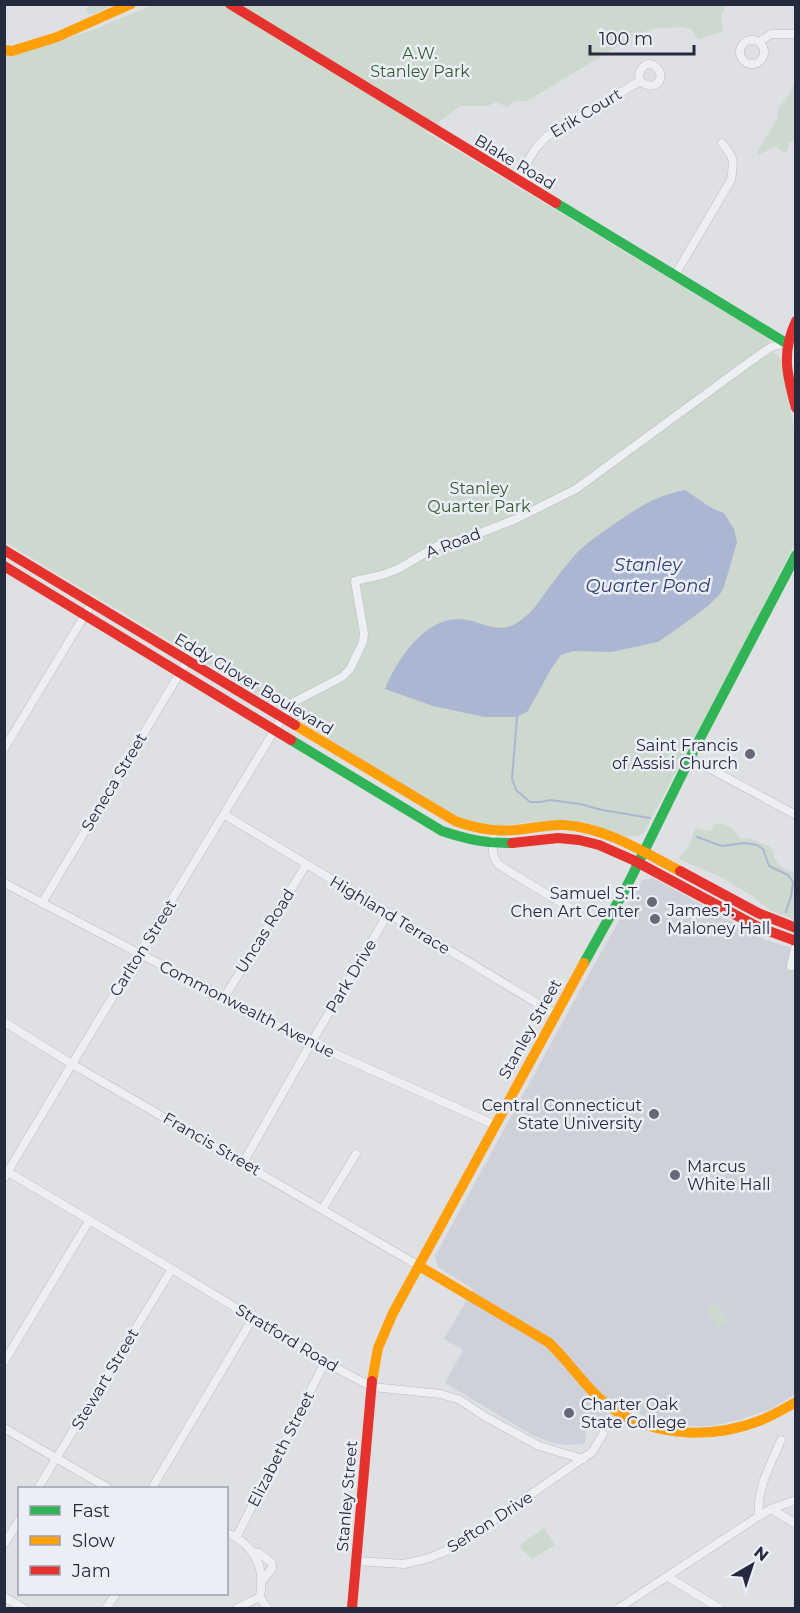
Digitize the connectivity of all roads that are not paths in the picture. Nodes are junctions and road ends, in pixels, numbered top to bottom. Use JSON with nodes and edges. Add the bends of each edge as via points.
{"nodes":[{"id":1,"x":131,"y":4,"type":"edge"},
{"id":2,"x":230,"y":4,"type":"edge"},
{"id":3,"x":795,"y":34,"type":"edge"},
{"id":4,"x":759,"y":42,"type":"dead end"},
{"id":5,"x":4,"y":50,"type":"edge"},
{"id":6,"x":640,"y":81,"type":"dead end"},
{"id":7,"x":722,"y":143,"type":"dead end"},
{"id":8,"x":516,"y":180,"type":"junction"},
{"id":9,"x":675,"y":274,"type":"junction"},
{"id":10,"x":795,"y":321,"type":"edge"},
{"id":11,"x":786,"y":343,"type":"junction"},
{"id":12,"x":795,"y":408,"type":"edge"},
{"id":13,"x":5,"y":553,"type":"edge"},
{"id":14,"x":795,"y":555,"type":"edge"},
{"id":15,"x":4,"y":566,"type":"edge"},
{"id":16,"x":92,"y":603,"type":"junction"},
{"id":17,"x":85,"y":615,"type":"junction"},
{"id":18,"x":187,"y":661,"type":"junction"},
{"id":19,"x":180,"y":673,"type":"junction"},
{"id":20,"x":282,"y":718,"type":"junction"},
{"id":21,"x":275,"y":730,"type":"junction"},
{"id":22,"x":4,"y":748,"type":"edge"},
{"id":23,"x":690,"y":758,"type":"junction"},
{"id":24,"x":389,"y":783,"type":"junction"},
{"id":25,"x":382,"y":795,"type":"junction"},
{"id":26,"x":794,"y":812,"type":"edge"},
{"id":27,"x":225,"y":815,"type":"junction"},
{"id":28,"x":494,"y":830,"type":"junction"},
{"id":29,"x":493,"y":844,"type":"junction"},
{"id":30,"x":644,"y":852,"type":"junction"},
{"id":31,"x":639,"y":863,"type":"junction"},
{"id":32,"x":306,"y":865,"type":"junction"},
{"id":33,"x":4,"y":883,"type":"edge"},
{"id":34,"x":42,"y":903,"type":"junction"},
{"id":35,"x":573,"y":910,"type":"dead end"},
{"id":36,"x":388,"y":914,"type":"junction"},
{"id":37,"x":795,"y":928,"type":"edge"},
{"id":38,"x":795,"y":943,"type":"edge"},
{"id":39,"x":140,"y":954,"type":"junction"},
{"id":40,"x":791,"y":966,"type":"dead end"},
{"id":41,"x":224,"y":998,"type":"junction"},
{"id":42,"x":555,"y":1014,"type":"junction"},
{"id":43,"x":4,"y":1022,"type":"edge"},
{"id":44,"x":311,"y":1043,"type":"junction"},
{"id":45,"x":72,"y":1064,"type":"junction"},
{"id":46,"x":495,"y":1125,"type":"junction"},
{"id":47,"x":356,"y":1154,"type":"dead end"},
{"id":48,"x":243,"y":1162,"type":"junction"},
{"id":49,"x":6,"y":1175,"type":"edge"},
{"id":50,"x":323,"y":1208,"type":"junction"},
{"id":51,"x":89,"y":1221,"type":"junction"},
{"id":52,"x":419,"y":1266,"type":"junction"},
{"id":53,"x":172,"y":1269,"type":"junction"},
{"id":54,"x":253,"y":1318,"type":"junction"},
{"id":55,"x":4,"y":1362,"type":"edge"},
{"id":56,"x":325,"y":1362,"type":"junction"},
{"id":57,"x":372,"y":1387,"type":"junction"},
{"id":58,"x":795,"y":1402,"type":"edge"},
{"id":59,"x":4,"y":1428,"type":"edge"},
{"id":60,"x":603,"y":1434,"type":"dead end"},
{"id":61,"x":781,"y":1440,"type":"dead end"},
{"id":62,"x":56,"y":1459,"type":"junction"},
{"id":63,"x":583,"y":1459,"type":"junction"},
{"id":64,"x":39,"y":1487,"type":"edge"},
{"id":65,"x":106,"y":1487,"type":"edge"},
{"id":66,"x":153,"y":1487,"type":"edge"},
{"id":67,"x":795,"y":1500,"type":"edge"},
{"id":68,"x":771,"y":1509,"type":"junction"},
{"id":69,"x":759,"y":1516,"type":"junction"},
{"id":70,"x":18,"y":1523,"type":"edge"},
{"id":71,"x":795,"y":1524,"type":"edge"},
{"id":72,"x":228,"y":1534,"type":"edge"},
{"id":73,"x":237,"y":1536,"type":"junction"},
{"id":74,"x":4,"y":1544,"type":"edge"},
{"id":75,"x":252,"y":1552,"type":"junction"},
{"id":76,"x":356,"y":1561,"type":"junction"},
{"id":77,"x":668,"y":1578,"type":"junction"},
{"id":78,"x":262,"y":1581,"type":"junction"},
{"id":79,"x":115,"y":1595,"type":"edge"},
{"id":80,"x":4,"y":1597,"type":"edge"},
{"id":81,"x":260,"y":1597,"type":"junction"},
{"id":82,"x":23,"y":1608,"type":"edge"},
{"id":83,"x":106,"y":1608,"type":"edge"},
{"id":84,"x":237,"y":1608,"type":"edge"},
{"id":85,"x":267,"y":1608,"type":"edge"},
{"id":86,"x":352,"y":1608,"type":"edge"},
{"id":87,"x":619,"y":1608,"type":"edge"},
{"id":88,"x":719,"y":1608,"type":"edge"}],
"edges":[{"from":1,"to":5,"type":"street","via":[[57,37]]},
{"from":2,"to":8,"type":"street","name":"Blake Road"},
{"from":3,"to":4,"type":"street","via":[[771,34]]},
{"from":6,"to":8,"type":"street","name":"Erik Court","via":[[546,137]]},
{"from":7,"to":9,"type":"street","via":[[732,156],[731,180]]},
{"from":8,"to":9,"type":"street","name":"Blake Road"},
{"from":9,"to":11,"type":"street","name":"Blake Road"},
{"from":10,"to":11,"type":"street"},
{"from":11,"to":12,"type":"street","via":[[786,365]]},
{"from":11,"to":20,"type":"street","name":"A Road","via":[[771,347],[576,489],[516,519],[438,545],[398,569],[355,580],[364,633],[354,662],[342,677],[294,702]]},
{"from":13,"to":16,"type":"street","name":"Eddy Glover Boulevard"},
{"from":14,"to":23,"type":"street","name":"Stanley Street"},
{"from":15,"to":17,"type":"street","name":"Eddy Glover Boulevard"},
{"from":16,"to":17,"type":"street"},
{"from":16,"to":18,"type":"street","name":"Eddy Glover Boulevard"},
{"from":17,"to":19,"type":"street","name":"Eddy Glover Boulevard"},
{"from":17,"to":22,"type":"street"},
{"from":18,"to":19,"type":"street","name":"Seneca Street"},
{"from":18,"to":20,"type":"street","name":"Eddy Glover Boulevard"},
{"from":19,"to":21,"type":"street","name":"Eddy Glover Boulevard"},
{"from":19,"to":34,"type":"street","name":"Seneca Street"},
{"from":20,"to":21,"type":"street","name":"Carlton Street"},
{"from":20,"to":24,"type":"street","name":"Eddy Glover Boulevard"},
{"from":21,"to":25,"type":"street","name":"Eddy Glover Boulevard"},
{"from":21,"to":27,"type":"street","name":"Carlton Street"},
{"from":23,"to":26,"type":"street"},
{"from":23,"to":30,"type":"street","name":"Stanley Street"},
{"from":24,"to":25,"type":"street"},
{"from":24,"to":28,"type":"street","name":"Eddy Glover Boulevard","via":[[451,820]]},
{"from":25,"to":29,"type":"street","name":"Eddy Glover Boulevard","via":[[445,832]]},
{"from":27,"to":32,"type":"street","name":"Highland Terrace"},
{"from":27,"to":39,"type":"street","name":"Carlton Street"},
{"from":28,"to":29,"type":"street"},
{"from":28,"to":30,"type":"street","name":"Eddy Glover Boulevard","via":[[550,825],[580,827]]},
{"from":29,"to":31,"type":"street","name":"Eddy Glover Boulevard","via":[[571,839],[602,846]]},
{"from":29,"to":35,"type":"street","via":[[494,860],[499,865]]},
{"from":30,"to":31,"type":"street","name":"Stanley Street"},
{"from":30,"to":37,"type":"street","name":"Eddy Glover Boulevard","via":[[758,913]]},
{"from":31,"to":38,"type":"street","name":"Eddy Glover Boulevard"},
{"from":31,"to":42,"type":"street","name":"Stanley Street"},
{"from":32,"to":36,"type":"street","name":"Highland Terrace"},
{"from":32,"to":41,"type":"street","name":"Uncas Road"},
{"from":33,"to":34,"type":"street","name":"Commonwealth Avenue"},
{"from":34,"to":39,"type":"street","name":"Commonwealth Avenue"},
{"from":36,"to":42,"type":"street","name":"Highland Terrace"},
{"from":36,"to":44,"type":"street","name":"Park Drive"},
{"from":38,"to":40,"type":"street"},
{"from":39,"to":41,"type":"street","name":"Commonwealth Avenue"},
{"from":39,"to":45,"type":"street","name":"Carlton Street"},
{"from":41,"to":44,"type":"street","name":"Commonwealth Avenue"},
{"from":42,"to":46,"type":"street","name":"Stanley Street"},
{"from":43,"to":45,"type":"street","name":"Francis Street"},
{"from":44,"to":46,"type":"street","name":"Commonwealth Avenue"},
{"from":44,"to":48,"type":"street","name":"Park Drive"},
{"from":45,"to":48,"type":"street","name":"Francis Street"},
{"from":45,"to":49,"type":"street","name":"Carlton Street"},
{"from":46,"to":52,"type":"street","name":"Stanley Street"},
{"from":47,"to":50,"type":"street"},
{"from":48,"to":50,"type":"street","name":"Francis Street"},
{"from":49,"to":51,"type":"street","name":"Stratford Road"},
{"from":50,"to":52,"type":"street","name":"Francis Street"},
{"from":51,"to":53,"type":"street","name":"Stratford Road"},
{"from":51,"to":55,"type":"street"},
{"from":52,"to":57,"type":"street","name":"Stanley Street","via":[[384,1332]]},
{"from":52,"to":58,"type":"street","via":[[548,1342],[607,1404],[644,1425],[683,1433],[727,1430],[756,1422]]},
{"from":53,"to":54,"type":"street","name":"Stratford Road"},
{"from":53,"to":62,"type":"street","name":"Stewart Street"},
{"from":54,"to":56,"type":"street","name":"Stratford Road"},
{"from":54,"to":66,"type":"street"},
{"from":56,"to":57,"type":"street","name":"Stratford Road"},
{"from":56,"to":73,"type":"street","name":"Elizabeth Street"},
{"from":57,"to":63,"type":"street","name":"Stratford Road","via":[[441,1394],[460,1400],[539,1446]]},
{"from":57,"to":76,"type":"street","name":"Stanley Street"},
{"from":59,"to":62,"type":"street"},
{"from":60,"to":63,"type":"street","name":"Sefton Drive"},
{"from":61,"to":69,"type":"street","via":[[762,1486]]},
{"from":62,"to":64,"type":"street","name":"Stewart Street"},
{"from":62,"to":65,"type":"street"},
{"from":63,"to":76,"type":"street","name":"Sefton Drive","via":[[453,1548],[404,1564]]},
{"from":67,"to":68,"type":"street"},
{"from":68,"to":69,"type":"street"},
{"from":68,"to":71,"type":"street"},
{"from":69,"to":77,"type":"street"},
{"from":70,"to":74,"type":"street"},
{"from":72,"to":73,"type":"street"},
{"from":73,"to":75,"type":"street"},
{"from":75,"to":78,"type":"street"},
{"from":75,"to":78,"type":"street","via":[[272,1563]]},
{"from":76,"to":86,"type":"street","name":"Stanley Street"},
{"from":77,"to":87,"type":"street"},
{"from":77,"to":88,"type":"street"},
{"from":78,"to":81,"type":"street"},
{"from":79,"to":83,"type":"street"},
{"from":80,"to":82,"type":"street"},
{"from":81,"to":84,"type":"street"},
{"from":81,"to":85,"type":"street"}]}
